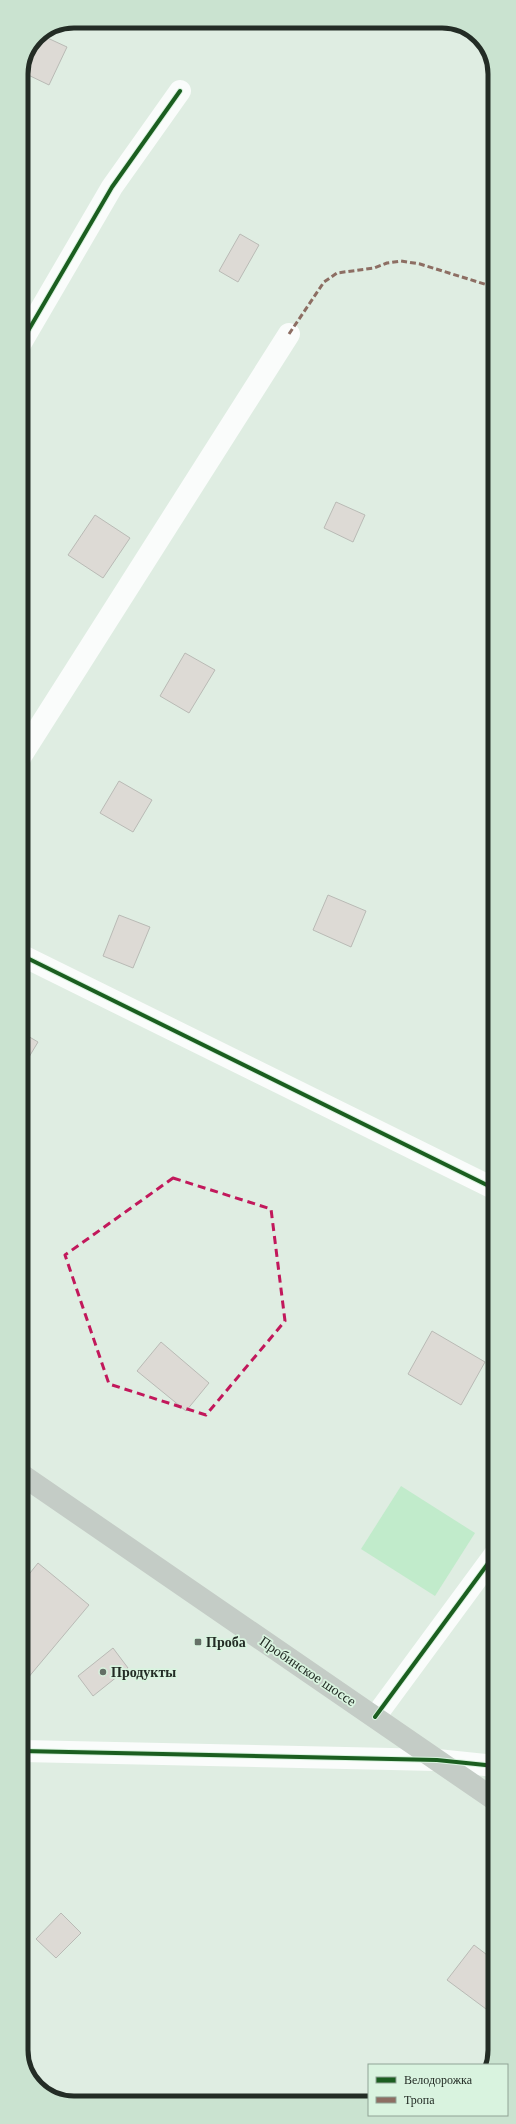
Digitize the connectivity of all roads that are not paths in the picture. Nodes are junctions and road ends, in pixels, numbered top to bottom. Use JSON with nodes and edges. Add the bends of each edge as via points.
{"nodes":[{"id":1,"x":180,"y":91,"type":"dead end"},
{"id":2,"x":28,"y":331,"type":"edge"},
{"id":3,"x":289,"y":334,"type":"dead end"},
{"id":4,"x":28,"y":745,"type":"edge"},
{"id":5,"x":28,"y":958,"type":"edge"},
{"id":6,"x":488,"y":1186,"type":"edge"},
{"id":7,"x":28,"y":1479,"type":"edge"},
{"id":8,"x":488,"y":1564,"type":"edge"},
{"id":9,"x":375,"y":1717,"type":"junction"},
{"id":10,"x":28,"y":1751,"type":"edge"},
{"id":11,"x":436,"y":1760,"type":"junction"},
{"id":12,"x":488,"y":1765,"type":"edge"},
{"id":13,"x":488,"y":1795,"type":"edge"}],
"edges":[{"from":1,"to":2,"type":"street","via":[[112,187]]},
{"from":3,"to":4,"type":"street"},
{"from":5,"to":6,"type":"street"},
{"from":7,"to":9,"type":"main road","name":"Пробинское шоссе"},
{"from":8,"to":9,"type":"street"},
{"from":9,"to":11,"type":"main road","name":"Пробинское шоссе"},
{"from":10,"to":11,"type":"street"},
{"from":11,"to":12,"type":"street"},
{"from":11,"to":13,"type":"main road","name":"Пробинское шоссе"}]}
